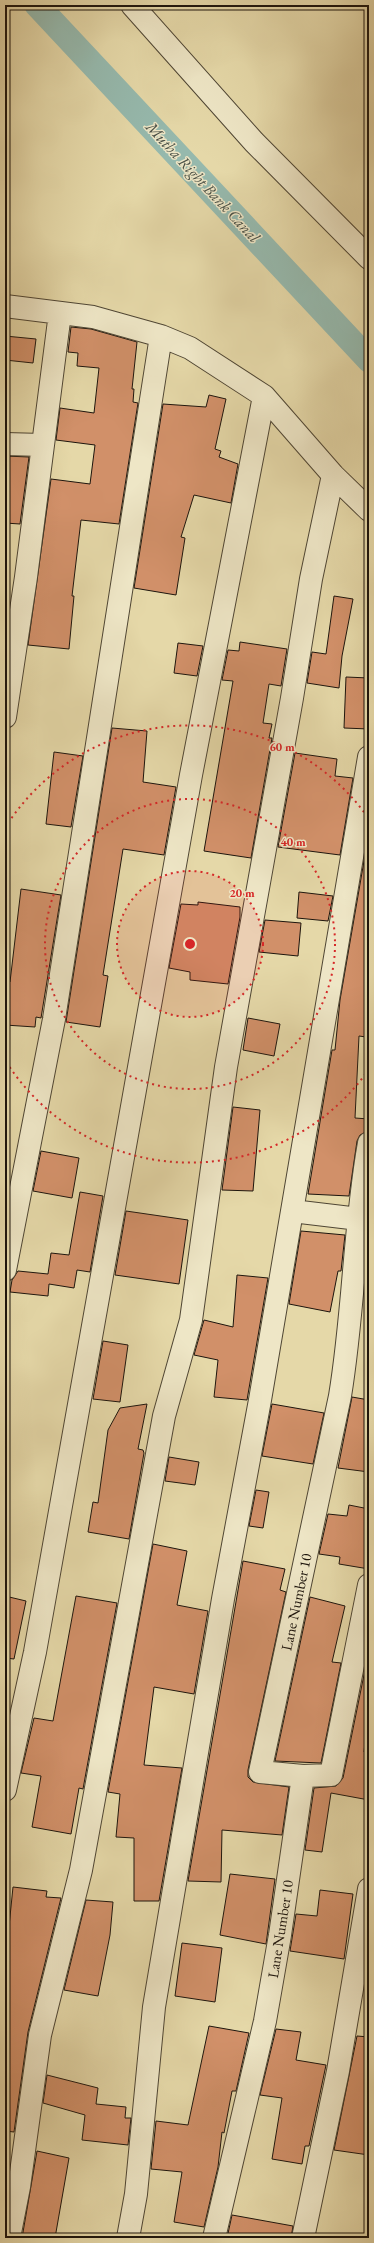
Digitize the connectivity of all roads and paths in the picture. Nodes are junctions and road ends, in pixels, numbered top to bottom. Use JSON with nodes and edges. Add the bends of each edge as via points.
{"nodes":[{"id":1,"x":132,"y":5,"type":"edge"},
{"id":2,"x":369,"y":258,"type":"edge"},
{"id":3,"x":5,"y":306,"type":"edge"},
{"id":4,"x":60,"y":313,"type":"junction"},
{"id":5,"x":161,"y":336,"type":"junction"},
{"id":6,"x":264,"y":396,"type":"junction"},
{"id":7,"x":5,"y":444,"type":"edge"},
{"id":8,"x":43,"y":445,"type":"junction"},
{"id":9,"x":333,"y":475,"type":"junction"},
{"id":10,"x":369,"y":510,"type":"edge"},
{"id":11,"x":5,"y":717,"type":"edge"},
{"id":12,"x":369,"y":757,"type":"edge"},
{"id":13,"x":369,"y":1143,"type":"edge"},
{"id":14,"x":292,"y":1211,"type":"junction"},
{"id":15,"x":359,"y":1219,"type":"junction"},
{"id":16,"x":5,"y":1270,"type":"edge"},
{"id":17,"x":369,"y":1585,"type":"edge"},
{"id":18,"x":302,"y":1776,"type":"junction"},
{"id":19,"x":5,"y":1790,"type":"edge"},
{"id":20,"x":369,"y":1889,"type":"edge"},
{"id":21,"x":10,"y":2238,"type":"edge"},
{"id":22,"x":128,"y":2238,"type":"edge"},
{"id":23,"x":214,"y":2238,"type":"edge"},
{"id":24,"x":303,"y":2238,"type":"edge"}],
"edges":[{"from":1,"to":2,"type":"street","via":[[254,142]]},
{"from":3,"to":4,"type":"street"},
{"from":4,"to":5,"type":"street","via":[[93,317]]},
{"from":4,"to":8,"type":"street"},
{"from":5,"to":6,"type":"street","via":[[190,348]]},
{"from":5,"to":16,"type":"street","via":[[54,1019]]},
{"from":6,"to":9,"type":"street"},
{"from":6,"to":19,"type":"street","via":[[191,775],[35,1652]]},
{"from":7,"to":8,"type":"street"},
{"from":8,"to":11,"type":"street"},
{"from":9,"to":10,"type":"street"},
{"from":9,"to":21,"type":"street","via":[[311,579],[226,1067],[191,1320],[164,1416],[81,1870],[40,2034]]},
{"from":12,"to":14,"type":"street"},
{"from":13,"to":15,"type":"street","name":"Lane Number 10"},
{"from":14,"to":15,"type":"street"},
{"from":14,"to":22,"type":"street","via":[[154,2007],[136,2194]]},
{"from":15,"to":18,"type":"street","name":"Lane Number 10","via":[[349,1342],[340,1396],[260,1772]]},
{"from":17,"to":18,"type":"street","via":[[331,1775]]},
{"from":18,"to":23,"type":"street","name":"Lane Number 10","via":[[265,2021]]},
{"from":20,"to":24,"type":"street","via":[[338,2071]]}]}
